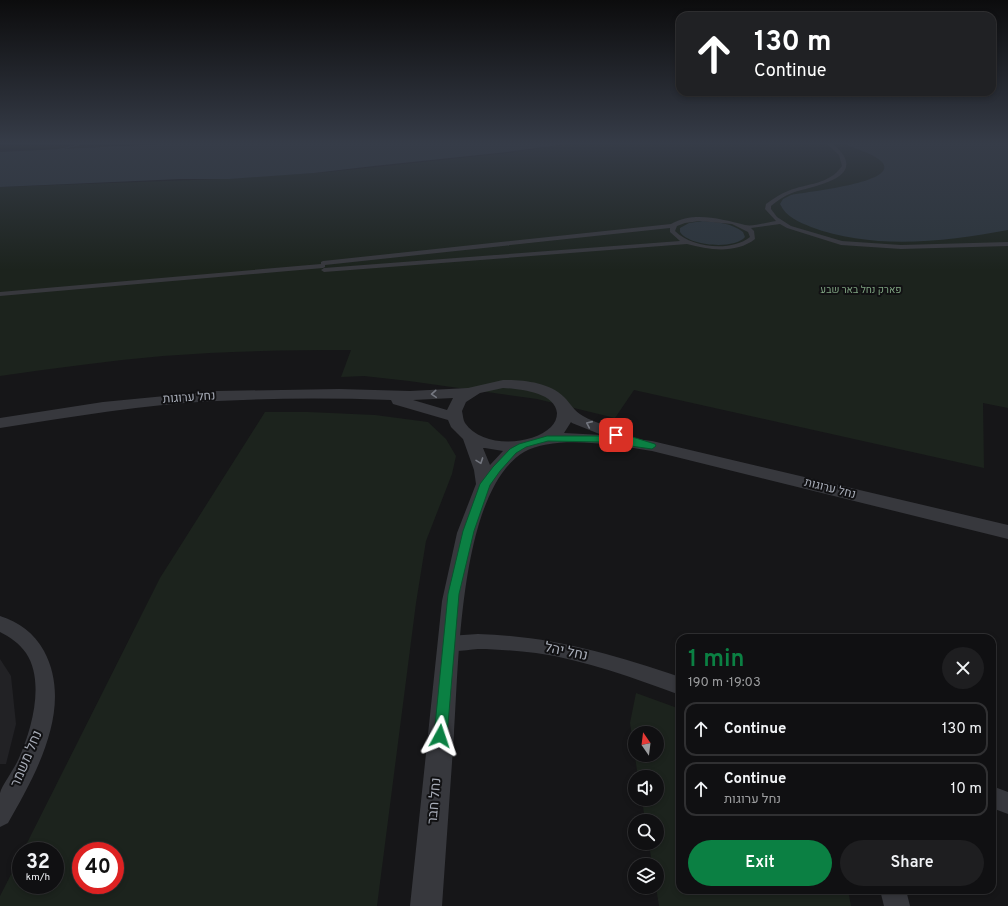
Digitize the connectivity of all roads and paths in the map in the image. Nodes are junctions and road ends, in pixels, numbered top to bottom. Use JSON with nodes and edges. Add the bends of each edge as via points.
{"nodes":[{"id":1,"x":814,"y":185,"type":"edge"},
{"id":2,"x":783,"y":222,"type":"junction"},
{"id":3,"x":673,"y":226,"type":"junction"},
{"id":4,"x":744,"y":227,"type":"junction"},
{"id":5,"x":688,"y":242,"type":"junction"},
{"id":6,"x":1008,"y":244,"type":"edge"},
{"id":7,"x":323,"y":266,"type":"junction"},
{"id":8,"x":0,"y":294,"type":"edge"},
{"id":9,"x":473,"y":392,"type":"junction"},
{"id":10,"x":379,"y":396,"type":"junction"},
{"id":11,"x":565,"y":411,"type":"junction"},
{"id":12,"x":453,"y":416,"type":"junction"},
{"id":13,"x":0,"y":422,"type":"edge"},
{"id":14,"x":471,"y":438,"type":"junction"},
{"id":15,"x":547,"y":438,"type":"junction"},
{"id":16,"x":522,"y":446,"type":"junction"},
{"id":17,"x":652,"y":446,"type":"junction"},
{"id":18,"x":485,"y":484,"type":"junction"},
{"id":19,"x":1008,"y":532,"type":"edge"},
{"id":20,"x":0,"y":624,"type":"edge"},
{"id":21,"x":448,"y":644,"type":"junction"},
{"id":22,"x":676,"y":685,"type":"edge"},
{"id":23,"x":996,"y":798,"type":"edge"},
{"id":24,"x":1008,"y":803,"type":"edge"},
{"id":25,"x":0,"y":815,"type":"edge"},
{"id":26,"x":894,"y":894,"type":"edge"},
{"id":27,"x":426,"y":906,"type":"edge"},
{"id":28,"x":897,"y":906,"type":"edge"}],
"edges":[{"from":1,"to":2,"type":"street","via":[[781,195],[768,204],[768,209],[775,218]]},
{"from":2,"to":4,"type":"street"},
{"from":2,"to":6,"type":"street","via":[[789,227],[841,243],[901,247]]},
{"from":3,"to":4,"type":"street","via":[[684,221],[700,219],[724,221]]},
{"from":3,"to":5,"type":"street","via":[[673,234]]},
{"from":3,"to":7,"type":"street"},
{"from":4,"to":5,"type":"street","via":[[751,231],[753,236],[750,242],[742,245],[718,247]]},
{"from":5,"to":7,"type":"street"},
{"from":7,"to":8,"type":"street"},
{"from":9,"to":10,"type":"street","name":"נחל ערוגות","one_way":true},
{"from":9,"to":11,"type":"street","via":[[495,385],[528,386],[554,397]]},
{"from":9,"to":12,"type":"street","via":[[457,404]]},
{"from":10,"to":12,"type":"street","name":"נחל ערוגות"},
{"from":10,"to":13,"type":"street","name":"נחל ערוגות","via":[[217,396],[102,407]]},
{"from":11,"to":15,"type":"street","via":[[562,426]]},
{"from":17,"to":11,"type":"street","name":"נחל ערוגות","one_way":true,"via":[[595,427]]},
{"from":12,"to":14,"type":"street","via":[[460,430]]},
{"from":14,"to":16,"type":"street","via":[[494,445]]},
{"from":14,"to":18,"type":"street","one_way":true,"via":[[483,470]]},
{"from":15,"to":16,"type":"street"},
{"from":15,"to":17,"type":"street","name":"נחל ערוגות","via":[[602,439]]},
{"from":16,"to":18,"type":"street","name":"נחל חבר","via":[[507,456]]},
{"from":17,"to":19,"type":"street","name":"נחל ערוגות"},
{"from":18,"to":21,"type":"street","name":"נחל חבר","via":[[468,531],[458,572]]},
{"from":20,"to":25,"type":"street","name":"נחל משמר","via":[[8,626],[28,641],[39,657],[45,677],[45,700],[39,732],[31,756]]},
{"from":21,"to":22,"type":"street","name":"נחל יהל","via":[[499,642],[555,649],[612,662]]},
{"from":21,"to":27,"type":"street","name":"נחל חבר"},
{"from":23,"to":24,"type":"street"},
{"from":26,"to":28,"type":"street"}]}
